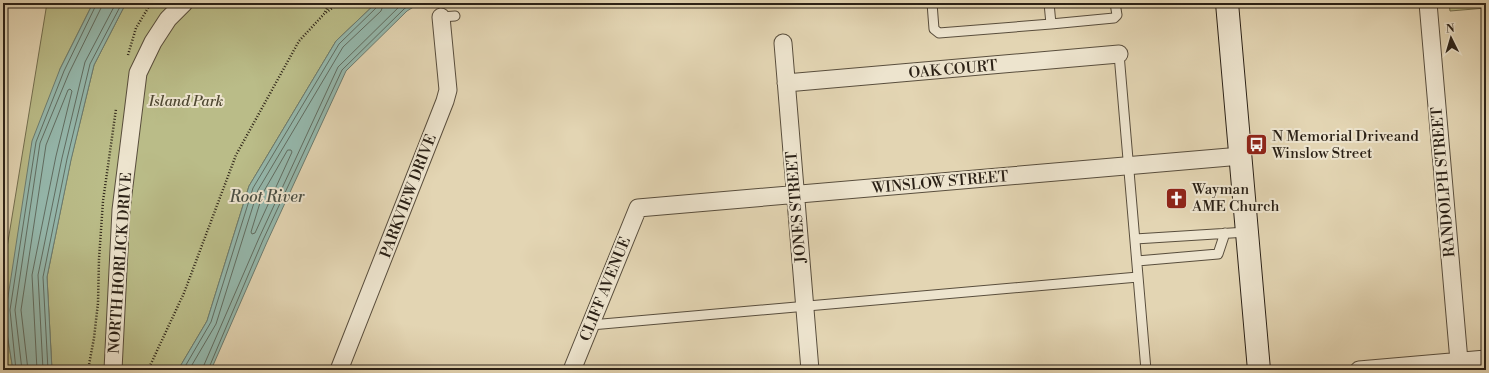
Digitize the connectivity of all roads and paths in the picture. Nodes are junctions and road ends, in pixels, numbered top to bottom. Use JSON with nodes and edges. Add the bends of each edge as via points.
{"nodes":[{"id":1,"x":184,"y":3,"type":"edge"},
{"id":2,"x":330,"y":3,"type":"edge"},
{"id":3,"x":339,"y":3,"type":"edge"},
{"id":4,"x":932,"y":3,"type":"edge"},
{"id":5,"x":1049,"y":3,"type":"edge"},
{"id":6,"x":1115,"y":3,"type":"edge"},
{"id":7,"x":1228,"y":3,"type":"edge"},
{"id":8,"x":1428,"y":3,"type":"edge"},
{"id":9,"x":324,"y":14,"type":"junction"},
{"id":10,"x":448,"y":16,"type":"dead end"},
{"id":11,"x":1051,"y":24,"type":"junction"},
{"id":12,"x":783,"y":43,"type":"dead end"},
{"id":13,"x":1119,"y":54,"type":"joint"},
{"id":14,"x":786,"y":83,"type":"junction"},
{"id":15,"x":1241,"y":156,"type":"junction"},
{"id":16,"x":1129,"y":166,"type":"junction"},
{"id":17,"x":795,"y":195,"type":"junction"},
{"id":18,"x":638,"y":208,"type":"joint"},
{"id":19,"x":1247,"y":232,"type":"junction"},
{"id":20,"x":1225,"y":233,"type":"junction"},
{"id":21,"x":1135,"y":240,"type":"junction"},
{"id":22,"x":1137,"y":261,"type":"junction"},
{"id":23,"x":1138,"y":277,"type":"junction"},
{"id":24,"x":805,"y":306,"type":"junction"},
{"id":25,"x":591,"y":324,"type":"junction"},
{"id":26,"x":1486,"y":359,"type":"edge"},
{"id":27,"x":1458,"y":361,"type":"junction"},
{"id":28,"x":113,"y":370,"type":"edge"},
{"id":29,"x":148,"y":370,"type":"edge"},
{"id":30,"x":340,"y":370,"type":"edge"},
{"id":31,"x":572,"y":370,"type":"edge"},
{"id":32,"x":810,"y":370,"type":"edge"},
{"id":33,"x":1146,"y":370,"type":"edge"},
{"id":34,"x":1259,"y":370,"type":"edge"},
{"id":35,"x":1359,"y":370,"type":"edge"}],
"edges":[{"from":1,"to":28,"type":"street","name":"NORTH HORLICK DRIVE","via":[[153,42],[138,73],[121,210]]},
{"from":2,"to":9,"type":"path"},
{"from":3,"to":9,"type":"path"},
{"from":4,"to":11,"type":"lane","via":[[934,29],[939,33]]},
{"from":5,"to":11,"type":"lane"},
{"from":6,"to":11,"type":"lane","via":[[1117,16],[1114,18]]},
{"from":7,"to":15,"type":"main road"},
{"from":8,"to":27,"type":"street","name":"RANDOLPH STREET"},
{"from":9,"to":29,"type":"path","via":[[299,42],[236,155],[184,293]]},
{"from":10,"to":30,"type":"street","name":"PARKVIEW DRIVE","via":[[448,90],[445,102]]},
{"from":12,"to":14,"type":"street","name":"JONES STREET"},
{"from":13,"to":14,"type":"street","name":"OAK COURT"},
{"from":13,"to":16,"type":"lane"},
{"from":14,"to":17,"type":"street","name":"JONES STREET"},
{"from":15,"to":16,"type":"street","name":"WINSLOW STREET"},
{"from":15,"to":19,"type":"main road"},
{"from":16,"to":17,"type":"street","name":"WINSLOW STREET"},
{"from":16,"to":21,"type":"lane"},
{"from":17,"to":18,"type":"street","name":"WINSLOW STREET"},
{"from":17,"to":24,"type":"street","name":"JONES STREET"},
{"from":18,"to":25,"type":"street","name":"CLIFF AVENUE"},
{"from":19,"to":20,"type":"lane"},
{"from":19,"to":34,"type":"main road"},
{"from":20,"to":21,"type":"lane"},
{"from":20,"to":22,"type":"lane","via":[[1218,254]]},
{"from":21,"to":22,"type":"lane"},
{"from":22,"to":23,"type":"lane"},
{"from":23,"to":24,"type":"lane"},
{"from":23,"to":33,"type":"lane"},
{"from":24,"to":25,"type":"lane"},
{"from":24,"to":32,"type":"street","name":"JONES STREET"},
{"from":25,"to":31,"type":"street","name":"CLIFF AVENUE"},
{"from":26,"to":27,"type":"street"},
{"from":27,"to":35,"type":"street"}]}
